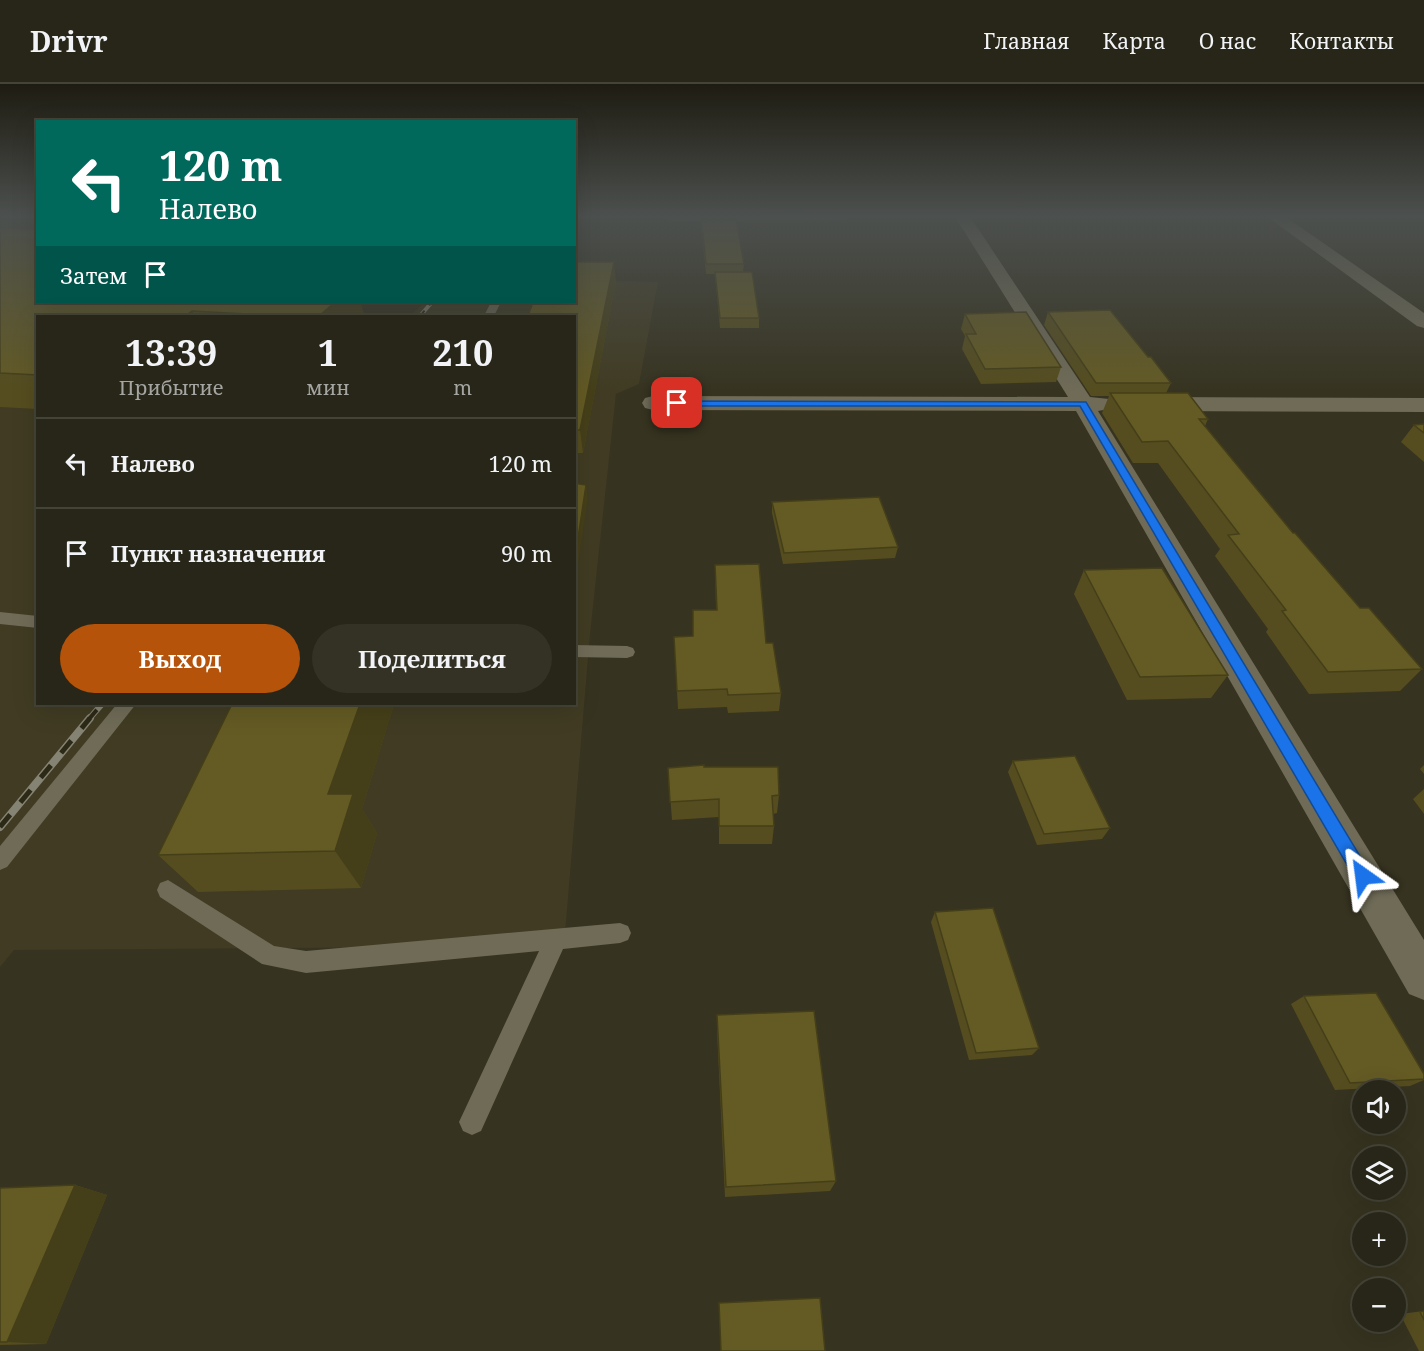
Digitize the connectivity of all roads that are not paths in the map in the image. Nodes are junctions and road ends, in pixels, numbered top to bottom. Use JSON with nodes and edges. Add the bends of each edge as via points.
{"nodes":[{"id":1,"x":1000,"y":274,"type":"edge"},
{"id":2,"x":1358,"y":274,"type":"edge"},
{"id":3,"x":1424,"y":322,"type":"edge"},
{"id":4,"x":653,"y":403,"type":"dead end"},
{"id":5,"x":1083,"y":404,"type":"junction"},
{"id":6,"x":1424,"y":405,"type":"edge"},
{"id":7,"x":0,"y":618,"type":"edge"},
{"id":8,"x":36,"y":622,"type":"edge"},
{"id":9,"x":576,"y":651,"type":"edge"},
{"id":10,"x":627,"y":652,"type":"dead end"},
{"id":11,"x":126,"y":705,"type":"edge"},
{"id":12,"x":0,"y":861,"type":"edge"},
{"id":13,"x":168,"y":890,"type":"edge"},
{"id":14,"x":620,"y":933,"type":"dead end"},
{"id":15,"x":557,"y":938,"type":"junction"},
{"id":16,"x":1424,"y":979,"type":"edge"},
{"id":17,"x":472,"y":1122,"type":"dead end"}],
"edges":[{"from":1,"to":5,"type":"street"},
{"from":2,"to":3,"type":"street"},
{"from":4,"to":5,"type":"street"},
{"from":5,"to":6,"type":"street"},
{"from":5,"to":16,"type":"street"},
{"from":7,"to":8,"type":"lane"},
{"from":9,"to":10,"type":"lane"},
{"from":11,"to":12,"type":"lane"},
{"from":13,"to":15,"type":"lane","via":[[270,956],[306,962]]},
{"from":14,"to":15,"type":"lane"},
{"from":15,"to":17,"type":"lane"}]}
